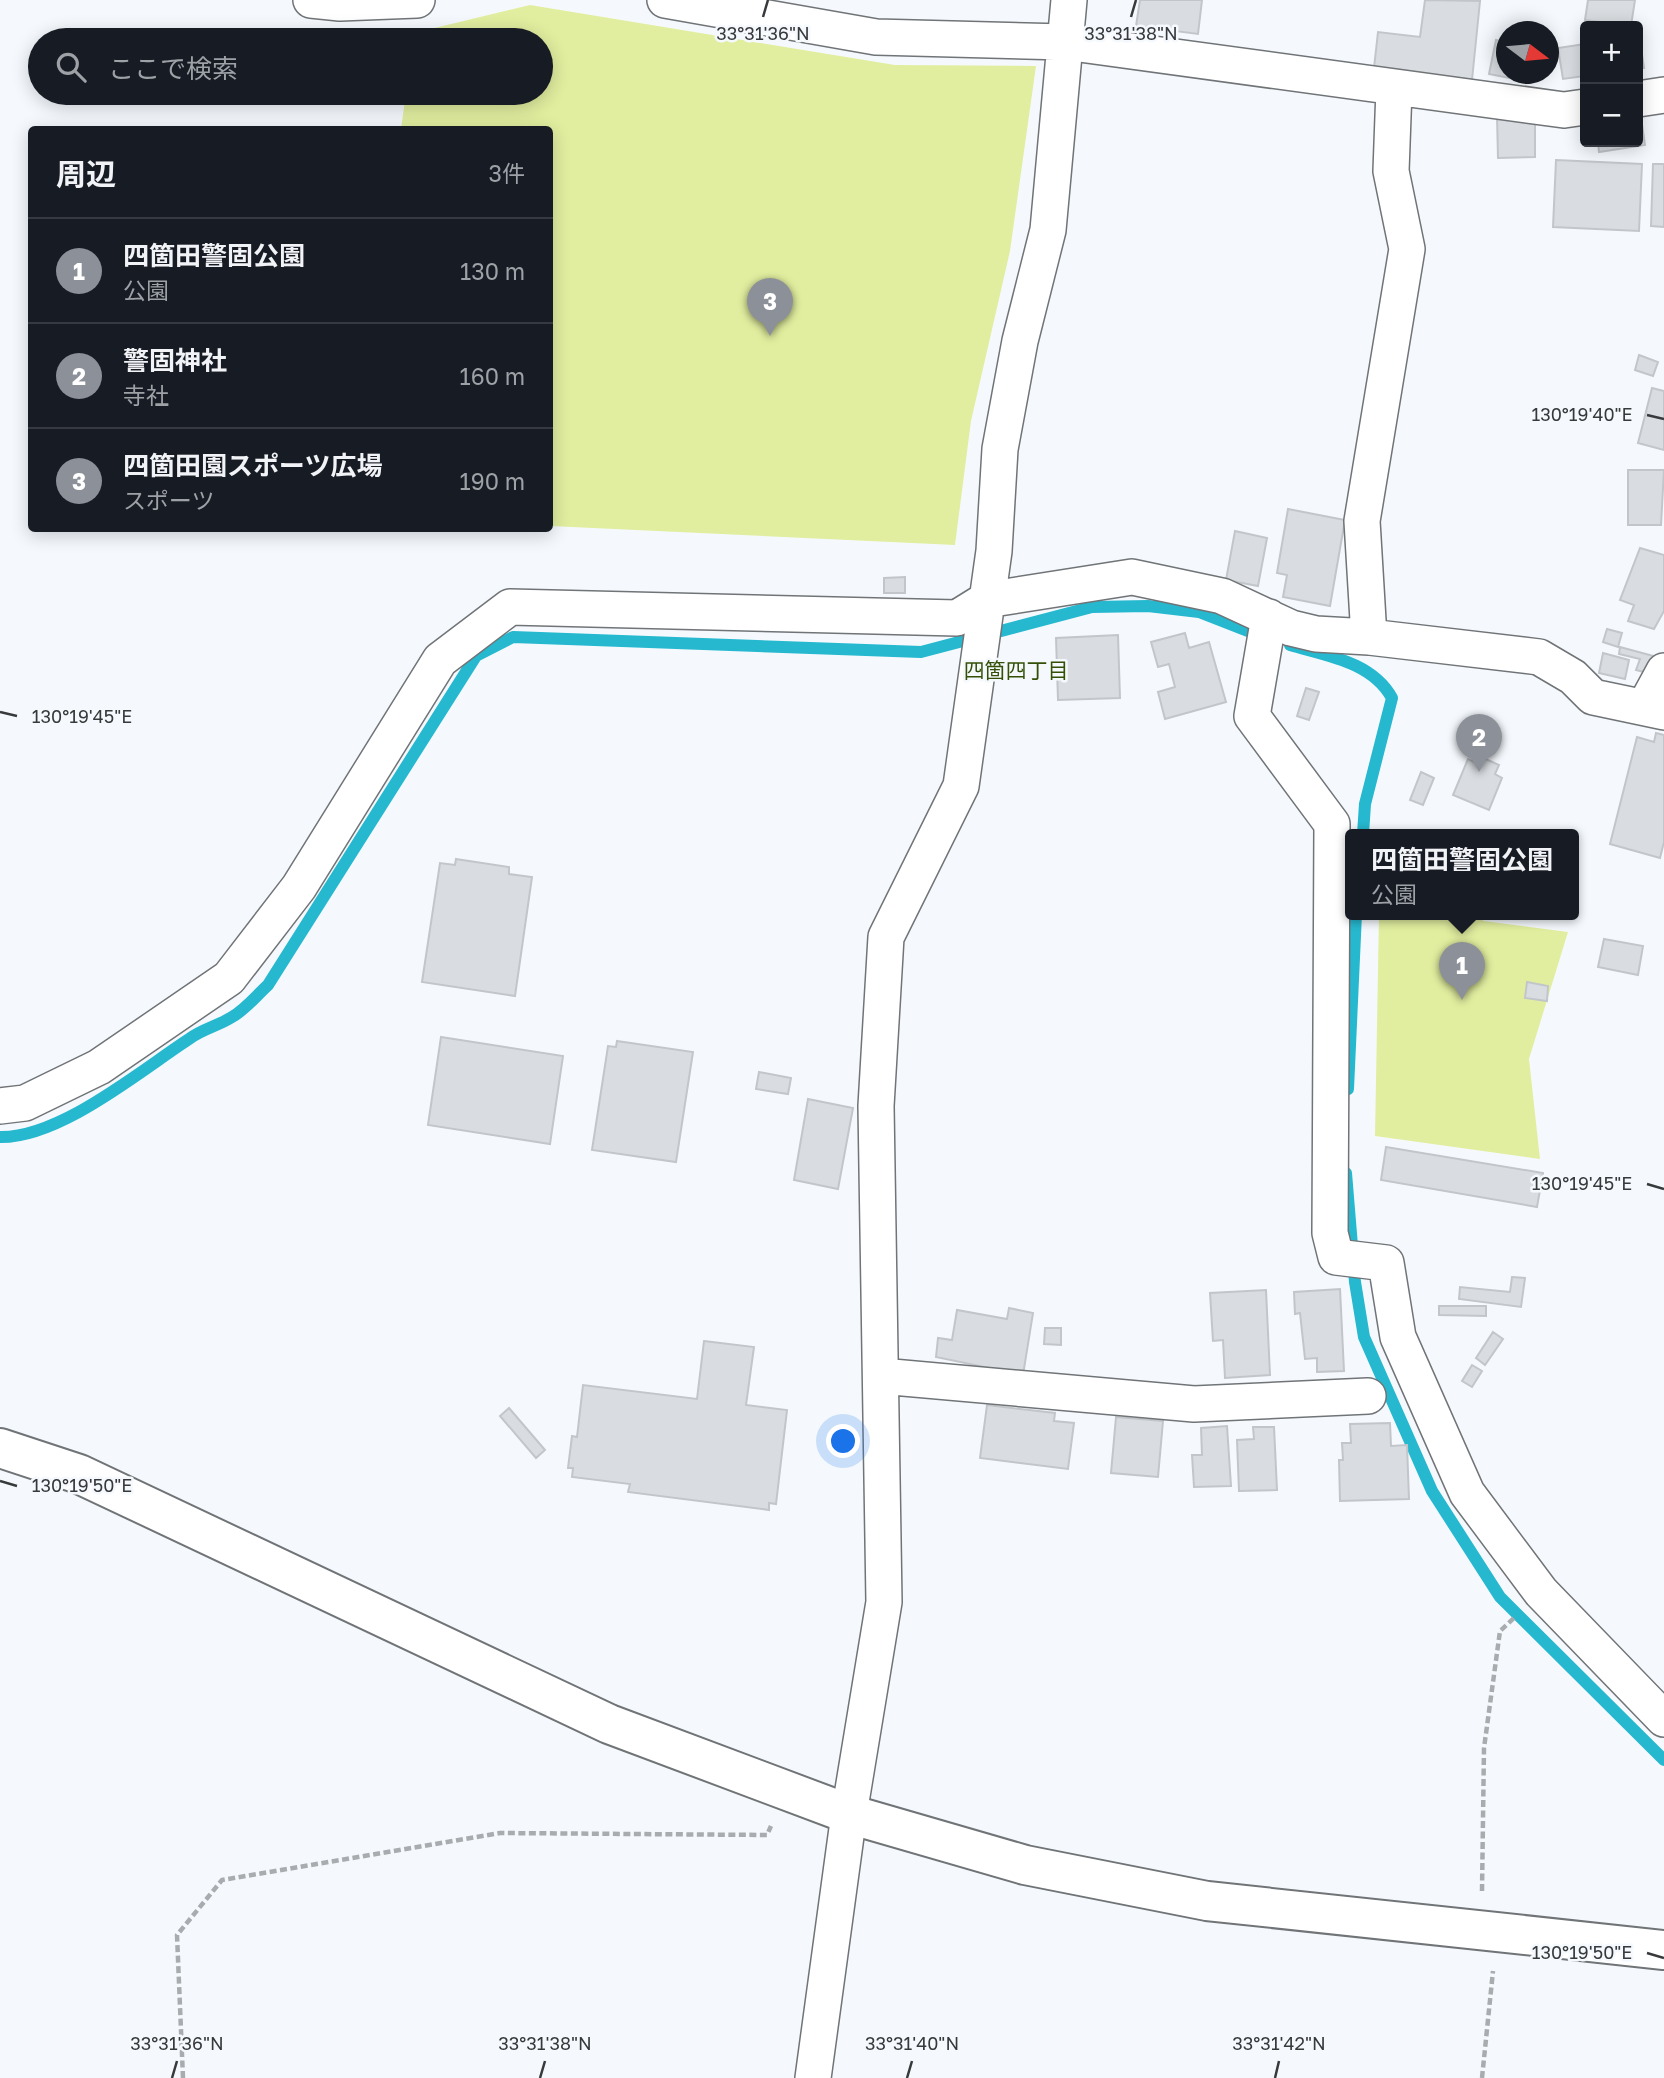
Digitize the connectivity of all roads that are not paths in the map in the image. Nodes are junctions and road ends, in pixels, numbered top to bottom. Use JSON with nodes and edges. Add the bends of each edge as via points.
{"nodes":[{"id":1,"x":311,"y":0,"type":"edge"},
{"id":2,"x":417,"y":0,"type":"edge"},
{"id":3,"x":665,"y":0,"type":"edge"},
{"id":4,"x":1069,"y":0,"type":"edge"},
{"id":5,"x":1065,"y":42,"type":"junction"},
{"id":6,"x":1394,"y":89,"type":"junction"},
{"id":7,"x":1664,"y":95,"type":"edge"},
{"id":8,"x":1643,"y":98,"type":"edge"},
{"id":9,"x":1580,"y":108,"type":"edge"},
{"id":10,"x":986,"y":610,"type":"junction"},
{"id":11,"x":1269,"y":617,"type":"junction"},
{"id":12,"x":1369,"y":637,"type":"junction"},
{"id":13,"x":1664,"y":671,"type":"edge"},
{"id":14,"x":1654,"y":709,"type":"edge"},
{"id":15,"x":0,"y":1106,"type":"edge"},
{"id":16,"x":881,"y":1377,"type":"junction"},
{"id":17,"x":1368,"y":1396,"type":"dead end"},
{"id":18,"x":0,"y":1448,"type":"edge"},
{"id":19,"x":1664,"y":1719,"type":"edge"},
{"id":20,"x":849,"y":1814,"type":"junction"},
{"id":21,"x":1664,"y":1950,"type":"edge"},
{"id":22,"x":813,"y":2078,"type":"edge"}],
"edges":[{"from":1,"to":2,"type":"street"},
{"from":3,"to":5,"type":"street","via":[[876,37]]},
{"from":4,"to":5,"type":"street"},
{"from":5,"to":6,"type":"street"},
{"from":5,"to":10,"type":"street","via":[[1048,230],[1020,341],[1000,449]]},
{"from":6,"to":9,"type":"street","via":[[1564,110]]},
{"from":6,"to":12,"type":"street","via":[[1391,171],[1407,249],[1362,521]]},
{"from":7,"to":8,"type":"street"},
{"from":10,"to":11,"type":"street","via":[[1132,577],[1222,596]]},
{"from":10,"to":15,"type":"street","via":[[957,618],[510,607],[440,660],[299,887],[229,978],[99,1067],[25,1104]]},
{"from":10,"to":16,"type":"street","via":[[961,786],[886,937],[876,1106]]},
{"from":11,"to":12,"type":"street","via":[[1316,634]]},
{"from":11,"to":19,"type":"street","via":[[1252,716],[1332,824],[1330,1233],[1336,1257],[1386,1263],[1398,1336],[1467,1493],[1541,1592]]},
{"from":12,"to":14,"type":"street","via":[[1539,657],[1573,677],[1593,697]]},
{"from":13,"to":14,"type":"street"},
{"from":16,"to":17,"type":"street","via":[[1194,1404]]},
{"from":16,"to":20,"type":"street","via":[[884,1602]]},
{"from":18,"to":20,"type":"street","via":[[79,1474],[609,1724]]},
{"from":20,"to":21,"type":"street","via":[[1025,1865],[1207,1901]]},
{"from":20,"to":22,"type":"street"}]}
